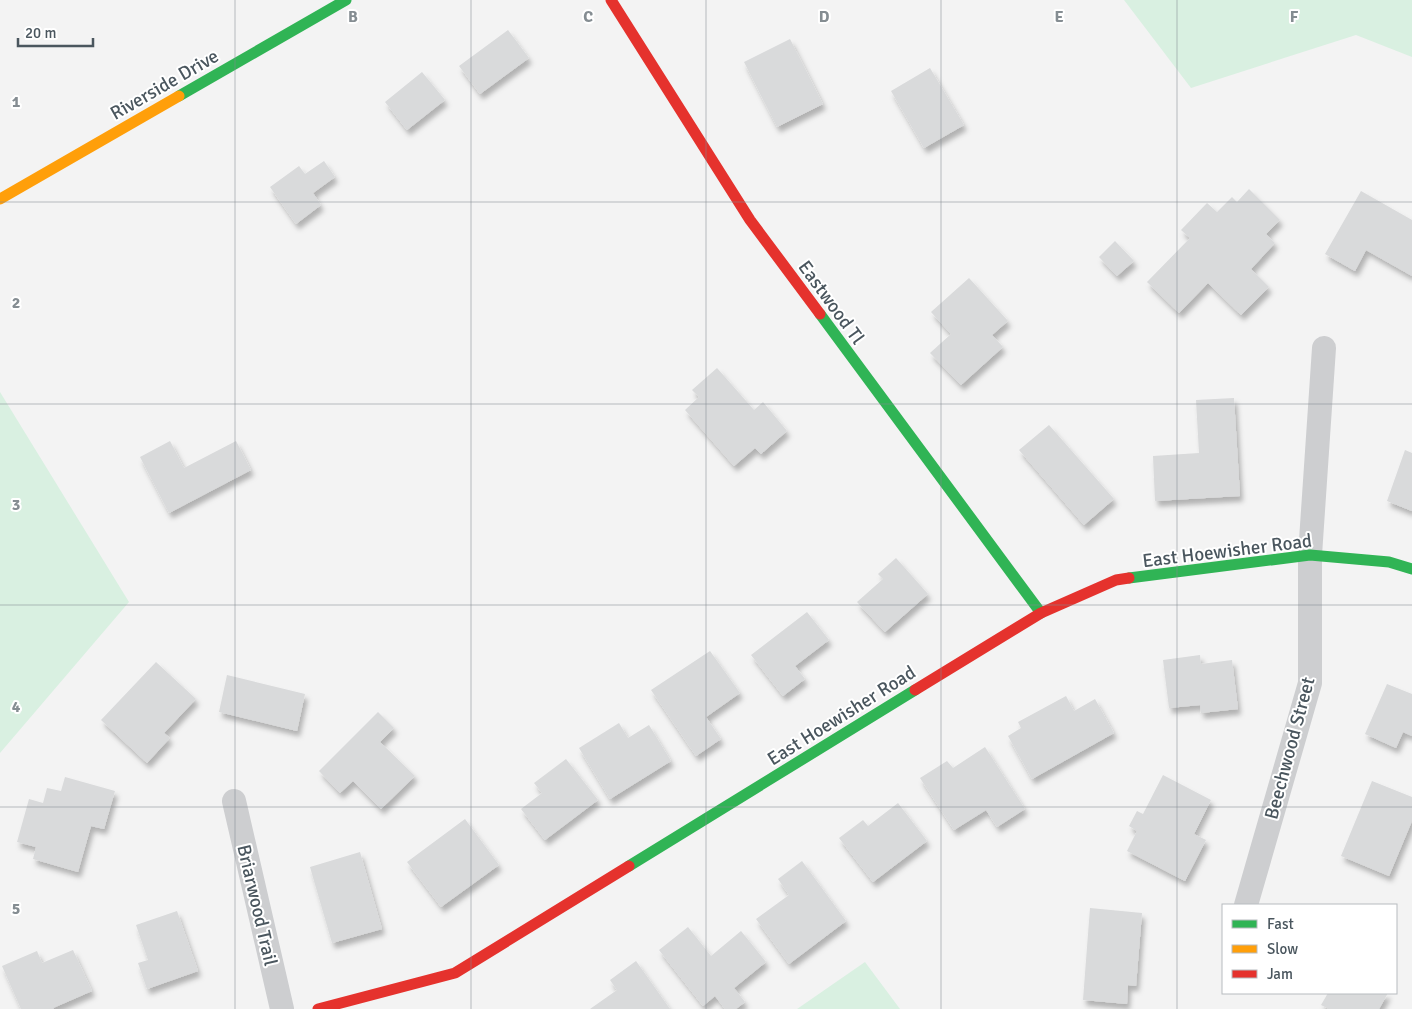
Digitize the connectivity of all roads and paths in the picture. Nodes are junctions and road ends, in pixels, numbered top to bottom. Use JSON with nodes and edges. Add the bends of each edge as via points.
{"nodes":[{"id":1,"x":346,"y":0,"type":"edge"},
{"id":2,"x":611,"y":0,"type":"edge"},
{"id":3,"x":0,"y":199,"type":"edge"},
{"id":4,"x":1324,"y":348,"type":"dead end"},
{"id":5,"x":1310,"y":555,"type":"junction"},
{"id":6,"x":1412,"y":569,"type":"edge"},
{"id":7,"x":1041,"y":613,"type":"junction"},
{"id":8,"x":234,"y":801,"type":"dead end"},
{"id":9,"x":1246,"y":904,"type":"edge"},
{"id":10,"x":282,"y":1009,"type":"edge"},
{"id":11,"x":318,"y":1009,"type":"edge"}],
"edges":[{"from":1,"to":3,"type":"street","name":"Riverside Drive"},
{"from":2,"to":7,"type":"street","name":"Eastwood Tl","via":[[750,220]]},
{"from":4,"to":5,"type":"street","name":"Beechwood Street"},
{"from":5,"to":6,"type":"street","name":"East Hoewisher Road","via":[[1389,562]]},
{"from":5,"to":7,"type":"street","name":"East Hoewisher Road","via":[[1116,580]]},
{"from":5,"to":9,"type":"street","name":"Beechwood Street","via":[[1310,683]]},
{"from":7,"to":11,"type":"street","name":"East Hoewisher Road","via":[[455,973]]},
{"from":8,"to":10,"type":"street","name":"Briarwood Trail"}]}
